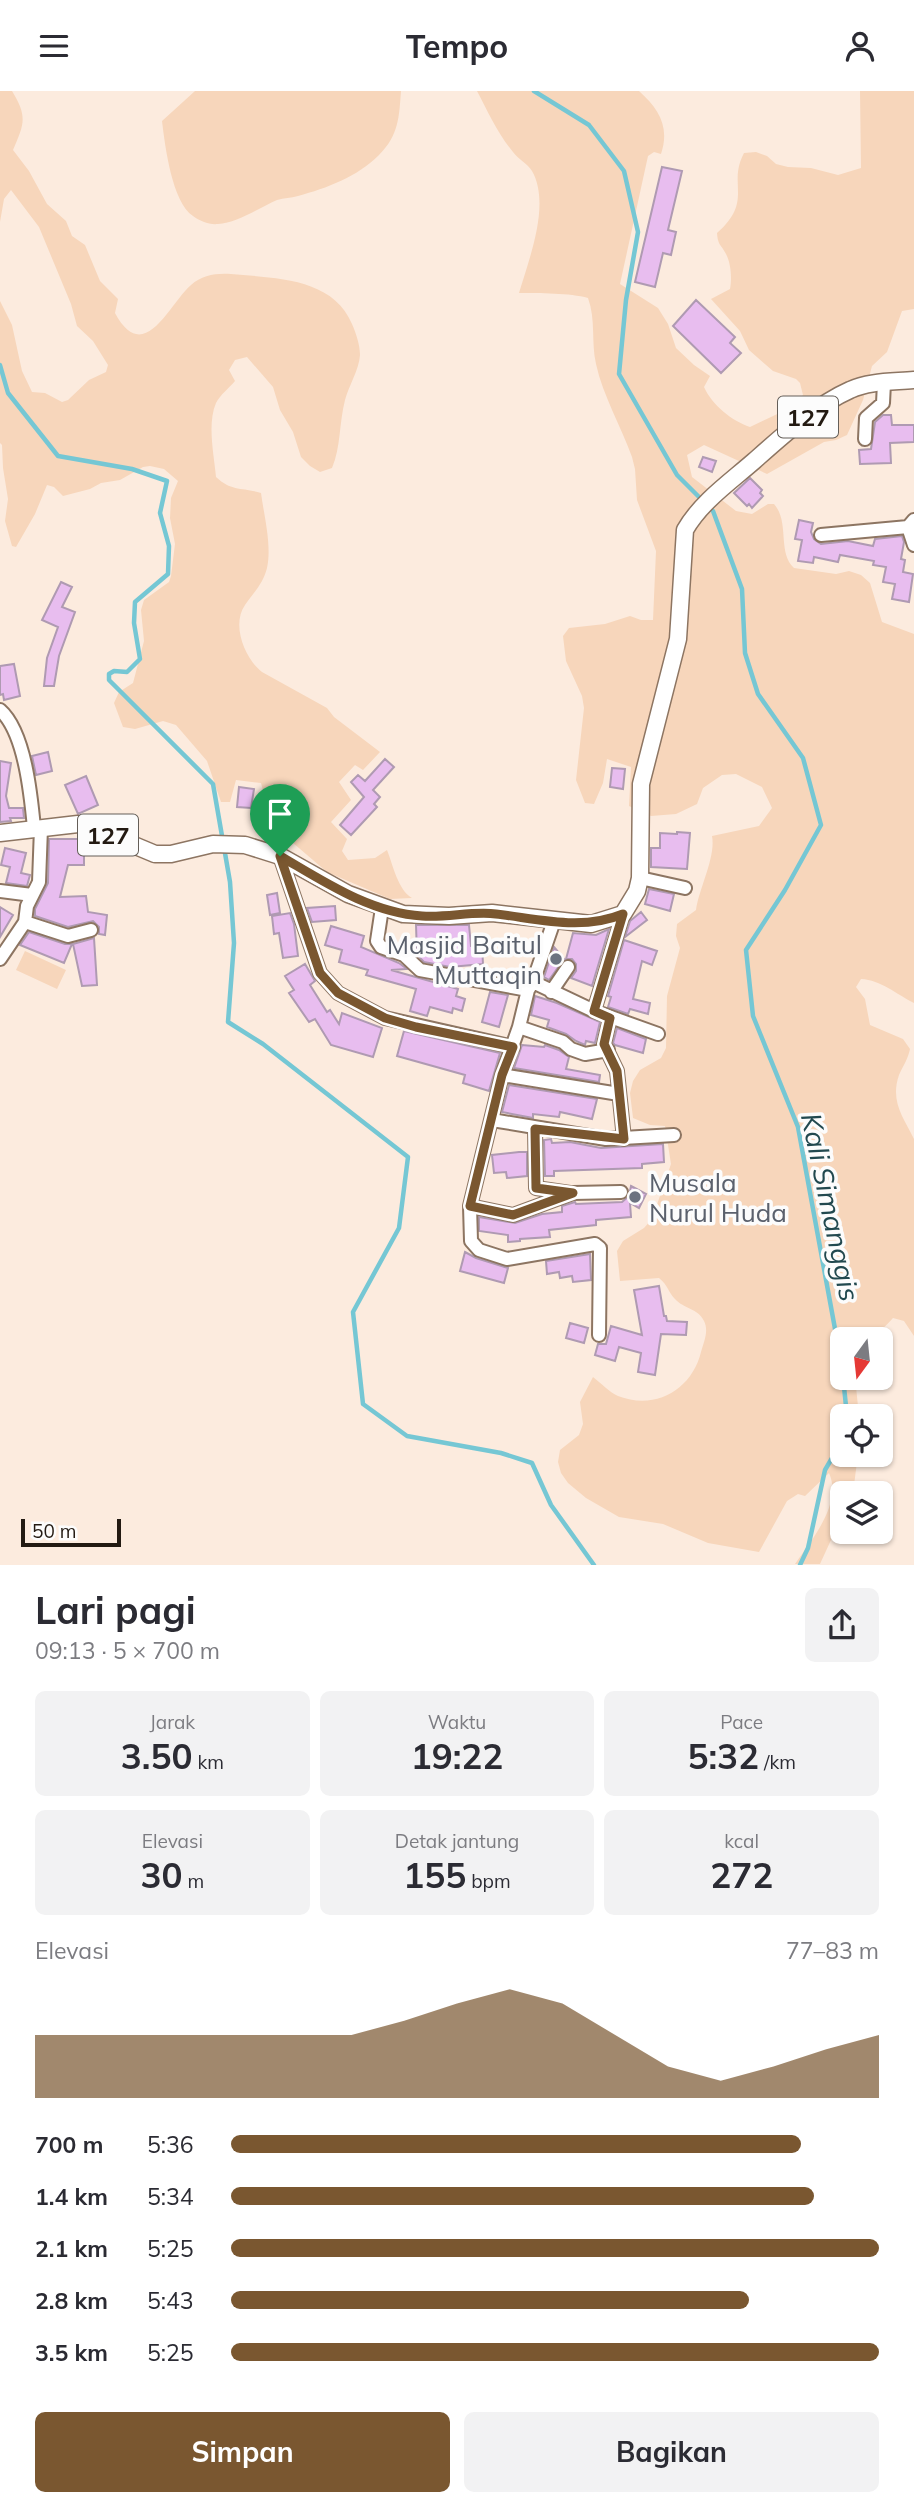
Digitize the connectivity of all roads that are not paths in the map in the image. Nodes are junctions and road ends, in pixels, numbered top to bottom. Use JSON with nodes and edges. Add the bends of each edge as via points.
{"nodes":[{"id":1,"x":914,"y":380,"type":"edge"},
{"id":2,"x":884,"y":383,"type":"junction"},
{"id":3,"x":865,"y":439,"type":"dead end"},
{"id":4,"x":911,"y":524,"type":"edge"},
{"id":5,"x":821,"y":535,"type":"dead end"},
{"id":6,"x":914,"y":545,"type":"edge"},
{"id":7,"x":0,"y":711,"type":"edge"},
{"id":8,"x":37,"y":828,"type":"junction"},
{"id":9,"x":0,"y":832,"type":"edge"},
{"id":10,"x":280,"y":856,"type":"junction"},
{"id":11,"x":640,"y":877,"type":"junction"},
{"id":12,"x":685,"y":888,"type":"dead end"},
{"id":13,"x":0,"y":891,"type":"edge"},
{"id":14,"x":32,"y":895,"type":"junction"},
{"id":15,"x":382,"y":908,"type":"junction"},
{"id":16,"x":623,"y":914,"type":"junction"},
{"id":17,"x":554,"y":921,"type":"junction"},
{"id":18,"x":25,"y":922,"type":"junction"},
{"id":19,"x":90,"y":930,"type":"dead end"},
{"id":20,"x":0,"y":959,"type":"edge"},
{"id":21,"x":568,"y":967,"type":"dead end"},
{"id":22,"x":530,"y":986,"type":"junction"},
{"id":23,"x":551,"y":992,"type":"junction"},
{"id":24,"x":594,"y":1011,"type":"junction"},
{"id":25,"x":610,"y":1018,"type":"junction"},
{"id":26,"x":519,"y":1027,"type":"junction"},
{"id":27,"x":658,"y":1034,"type":"dead end"},
{"id":28,"x":513,"y":1047,"type":"junction"},
{"id":29,"x":608,"y":1050,"type":"junction"},
{"id":30,"x":502,"y":1075,"type":"junction"},
{"id":31,"x":619,"y":1094,"type":"junction"},
{"id":32,"x":492,"y":1120,"type":"junction"},
{"id":33,"x":535,"y":1129,"type":"junction"},
{"id":34,"x":674,"y":1135,"type":"dead end"},
{"id":35,"x":624,"y":1139,"type":"junction"},
{"id":36,"x":621,"y":1192,"type":"dead end"},
{"id":37,"x":573,"y":1193,"type":"junction"},
{"id":38,"x":470,"y":1206,"type":"junction"},
{"id":39,"x":599,"y":1335,"type":"dead end"}],
"edges":[{"from":1,"to":2,"type":"main road","number":"127"},
{"from":2,"to":3,"type":"street","via":[[883,403],[866,418]]},
{"from":2,"to":11,"type":"main road","number":"127","via":[[847,391],[789,430],[692,517],[685,530],[678,639],[642,784]]},
{"from":4,"to":5,"type":"street"},
{"from":4,"to":6,"type":"street"},
{"from":7,"to":8,"type":"street","via":[[11,721],[17,738]]},
{"from":8,"to":9,"type":"main road","number":"127"},
{"from":8,"to":10,"type":"main road","number":"127","via":[[88,826],[155,854],[213,844],[245,845]]},
{"from":8,"to":14,"type":"street","via":[[39,882]]},
{"from":10,"to":15,"type":"main road","number":"127"},
{"from":10,"to":28,"type":"street","via":[[320,973],[338,993],[385,1018]]},
{"from":11,"to":12,"type":"street"},
{"from":11,"to":16,"type":"main road","number":"127"},
{"from":13,"to":14,"type":"street"},
{"from":14,"to":18,"type":"street"},
{"from":15,"to":17,"type":"main road","number":"127","via":[[424,916],[492,913]]},
{"from":15,"to":22,"type":"street","via":[[377,941],[420,970]]},
{"from":16,"to":17,"type":"main road","number":"127","via":[[591,924]]},
{"from":16,"to":24,"type":"street"},
{"from":17,"to":22,"type":"street"},
{"from":18,"to":19,"type":"street","via":[[68,936]]},
{"from":18,"to":20,"type":"street"},
{"from":21,"to":23,"type":"street"},
{"from":22,"to":23,"type":"street"},
{"from":22,"to":26,"type":"street"},
{"from":23,"to":24,"type":"street"},
{"from":24,"to":25,"type":"street"},
{"from":25,"to":27,"type":"street"},
{"from":25,"to":29,"type":"street","via":[[604,1044]]},
{"from":26,"to":28,"type":"street"},
{"from":26,"to":29,"type":"street","via":[[585,1054]]},
{"from":28,"to":30,"type":"street"},
{"from":29,"to":31,"type":"street","via":[[617,1071]]},
{"from":30,"to":31,"type":"street"},
{"from":30,"to":32,"type":"street"},
{"from":31,"to":35,"type":"street"},
{"from":32,"to":33,"type":"street"},
{"from":32,"to":38,"type":"street"},
{"from":33,"to":35,"type":"street"},
{"from":33,"to":37,"type":"street","via":[[536,1188]]},
{"from":34,"to":35,"type":"street"},
{"from":36,"to":37,"type":"street"},
{"from":37,"to":38,"type":"street","via":[[513,1215]]},
{"from":38,"to":39,"type":"street","via":[[471,1241],[492,1256],[507,1259],[589,1244],[600,1248]]}]}
